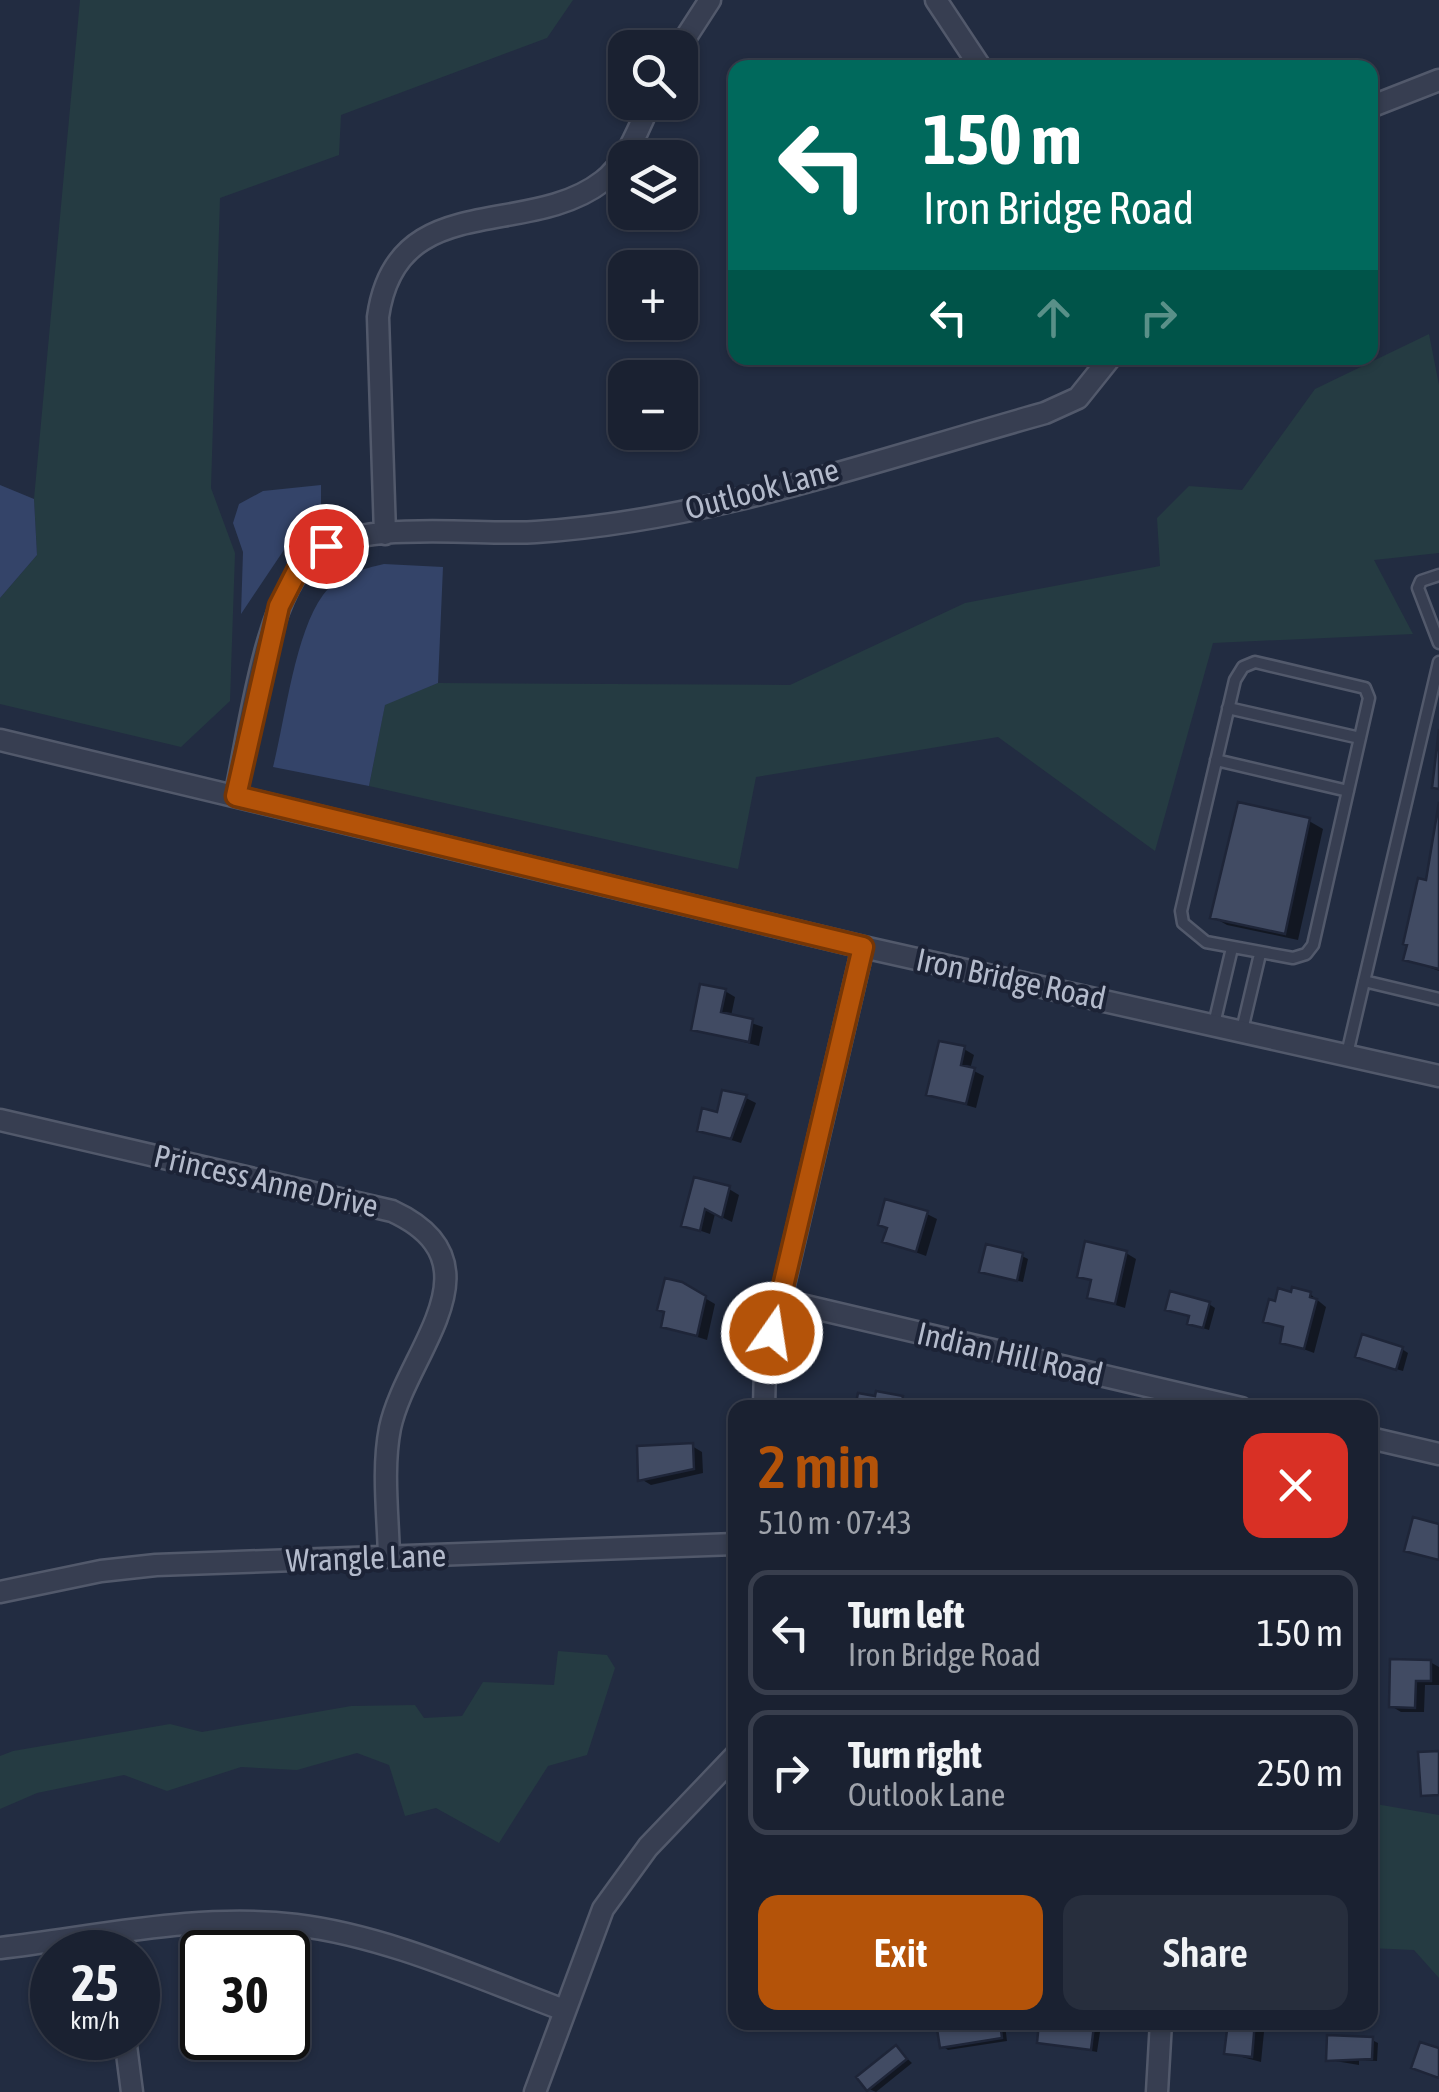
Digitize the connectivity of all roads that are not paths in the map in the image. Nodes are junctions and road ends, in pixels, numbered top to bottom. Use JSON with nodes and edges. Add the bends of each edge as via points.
{"nodes":[{"id":1,"x":710,"y":0,"type":"edge"},
{"id":2,"x":936,"y":0,"type":"edge"},
{"id":3,"x":691,"y":30,"type":"edge"},
{"id":4,"x":976,"y":60,"type":"edge"},
{"id":5,"x":1439,"y":80,"type":"edge"},
{"id":6,"x":1378,"y":105,"type":"edge"},
{"id":7,"x":641,"y":120,"type":"edge"},
{"id":8,"x":1104,"y":365,"type":"edge"},
{"id":9,"x":385,"y":534,"type":"junction"},
{"id":10,"x":1439,"y":575,"type":"edge"},
{"id":11,"x":1439,"y":643,"type":"edge"},
{"id":12,"x":1439,"y":662,"type":"edge"},
{"id":13,"x":1228,"y":708,"type":"junction"},
{"id":14,"x":1360,"y":738,"type":"junction"},
{"id":15,"x":0,"y":740,"type":"edge"},
{"id":16,"x":1216,"y":760,"type":"junction"},
{"id":17,"x":1348,"y":791,"type":"junction"},
{"id":18,"x":236,"y":796,"type":"junction"},
{"id":19,"x":863,"y":947,"type":"junction"},
{"id":20,"x":1232,"y":948,"type":"junction"},
{"id":21,"x":1260,"y":954,"type":"junction"},
{"id":22,"x":1364,"y":981,"type":"junction"},
{"id":23,"x":1439,"y":999,"type":"edge"},
{"id":24,"x":1214,"y":1024,"type":"junction"},
{"id":25,"x":1242,"y":1030,"type":"junction"},
{"id":26,"x":1347,"y":1054,"type":"junction"},
{"id":27,"x":1439,"y":1076,"type":"edge"},
{"id":28,"x":0,"y":1120,"type":"edge"},
{"id":29,"x":780,"y":1300,"type":"junction"},
{"id":30,"x":764,"y":1400,"type":"edge"},
{"id":31,"x":1177,"y":1400,"type":"edge"},
{"id":32,"x":1378,"y":1440,"type":"edge"},
{"id":33,"x":1439,"y":1454,"type":"edge"},
{"id":34,"x":728,"y":1544,"type":"edge"},
{"id":35,"x":388,"y":1558,"type":"junction"},
{"id":36,"x":0,"y":1592,"type":"edge"},
{"id":37,"x":728,"y":1764,"type":"edge"},
{"id":38,"x":160,"y":1933,"type":"edge"},
{"id":39,"x":30,"y":1947,"type":"edge"},
{"id":40,"x":0,"y":1948,"type":"edge"},
{"id":41,"x":564,"y":2010,"type":"junction"},
{"id":42,"x":1160,"y":2030,"type":"edge"},
{"id":43,"x":128,"y":2060,"type":"edge"},
{"id":44,"x":132,"y":2092,"type":"edge"},
{"id":45,"x":534,"y":2092,"type":"edge"},
{"id":46,"x":1157,"y":2092,"type":"edge"}],
"edges":[{"from":1,"to":3,"type":"street"},
{"from":2,"to":4,"type":"street"},
{"from":5,"to":6,"type":"street"},
{"from":7,"to":9,"type":"street","via":[[611,174],[586,192],[441,230],[398,261],[378,317]]},
{"from":8,"to":9,"type":"street","name":"Outlook Lane","via":[[1078,398],[1045,414],[696,507],[538,532]]},
{"from":9,"to":18,"type":"street","name":"Outlook Lane","via":[[326,546],[287,586]]},
{"from":10,"to":11,"type":"lane","via":[[1418,588]]},
{"from":12,"to":22,"type":"lane"},
{"from":13,"to":14,"type":"lane"},
{"from":13,"to":14,"type":"lane","via":[[1243,667],[1274,666],[1365,688]]},
{"from":13,"to":16,"type":"lane"},
{"from":14,"to":17,"type":"lane"},
{"from":15,"to":18,"type":"street","name":"Iron Bridge Road"},
{"from":16,"to":17,"type":"lane"},
{"from":16,"to":20,"type":"lane","via":[[1182,911],[1191,934]]},
{"from":17,"to":21,"type":"lane","via":[[1314,945],[1293,958]]},
{"from":18,"to":19,"type":"street","name":"Iron Bridge Road"},
{"from":19,"to":24,"type":"street","name":"Iron Bridge Road"},
{"from":19,"to":29,"type":"street"},
{"from":20,"to":21,"type":"lane"},
{"from":20,"to":24,"type":"lane"},
{"from":21,"to":25,"type":"lane"},
{"from":22,"to":23,"type":"lane"},
{"from":22,"to":26,"type":"lane"},
{"from":24,"to":25,"type":"street","name":"Iron Bridge Road"},
{"from":25,"to":26,"type":"street","name":"Iron Bridge Road"},
{"from":26,"to":27,"type":"street","name":"Iron Bridge Road"},
{"from":28,"to":35,"type":"street","name":"Princess Anne Drive","via":[[392,1210],[425,1232],[440,1253],[446,1287],[440,1318],[390,1427]]},
{"from":29,"to":30,"type":"street"},
{"from":29,"to":31,"type":"street","name":"Indian Hill Road"},
{"from":32,"to":33,"type":"street"},
{"from":34,"to":35,"type":"street","name":"Wrangle Lane"},
{"from":35,"to":36,"type":"street","name":"Wrangle Lane","via":[[156,1565]]},
{"from":37,"to":41,"type":"street","via":[[617,1885]]},
{"from":38,"to":41,"type":"street","via":[[202,1924],[294,1924],[373,1941]]},
{"from":39,"to":40,"type":"street"},
{"from":41,"to":45,"type":"street"},
{"from":42,"to":46,"type":"street"},
{"from":43,"to":44,"type":"street"}]}
